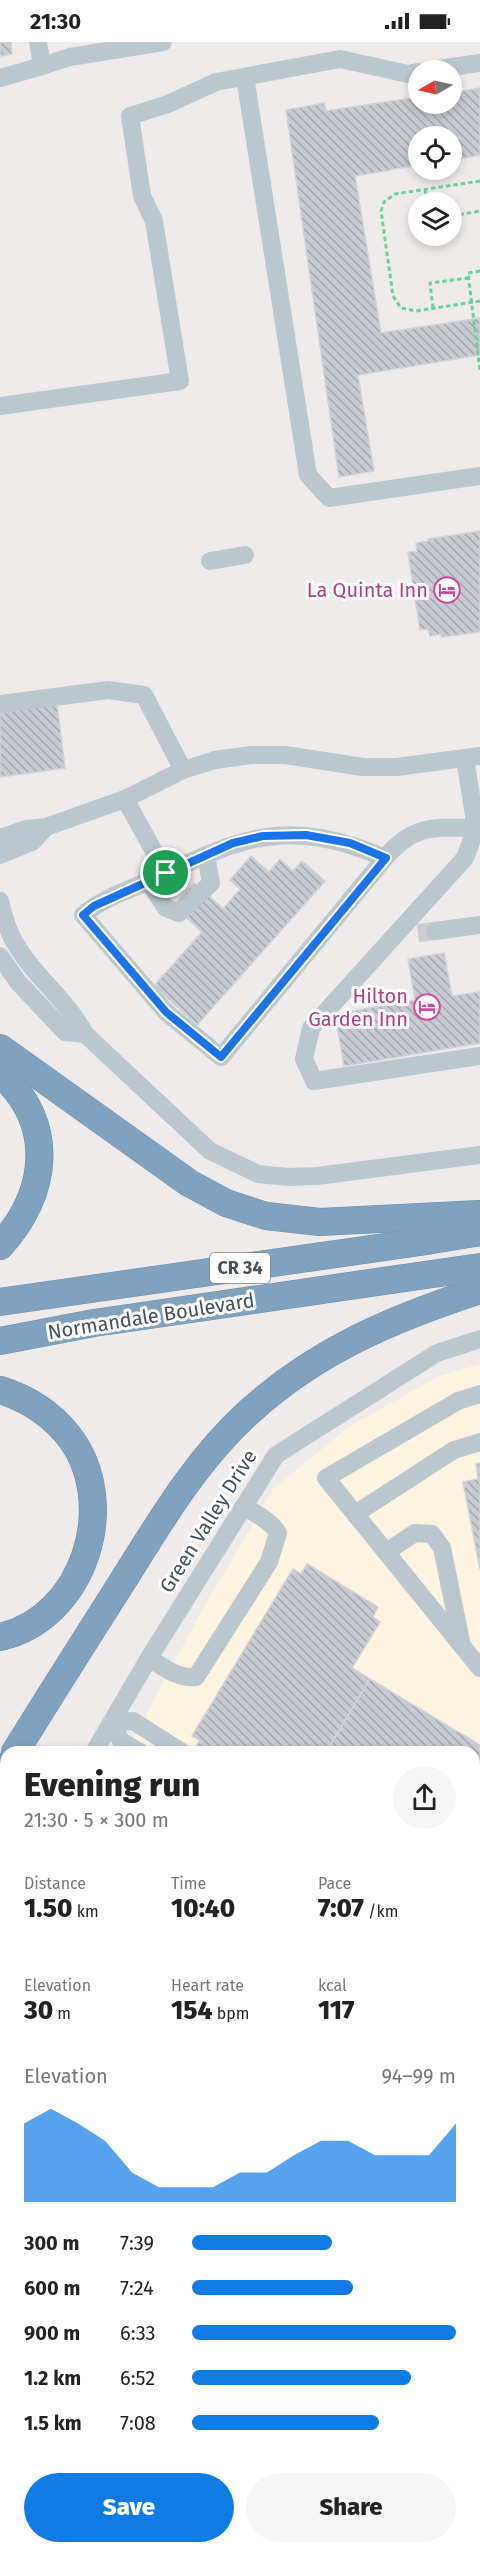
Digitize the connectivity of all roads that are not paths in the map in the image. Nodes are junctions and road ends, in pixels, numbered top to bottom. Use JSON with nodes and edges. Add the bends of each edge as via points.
{"nodes":[{"id":1,"x":38,"y":42,"type":"edge"},
{"id":2,"x":163,"y":42,"type":"edge"},
{"id":3,"x":480,"y":63,"type":"edge"},
{"id":4,"x":42,"y":66,"type":"junction"},
{"id":5,"x":462,"y":66,"type":"edge"},
{"id":6,"x":408,"y":74,"type":"edge"},
{"id":7,"x":245,"y":76,"type":"junction"},
{"id":8,"x":0,"y":78,"type":"edge"},
{"id":9,"x":0,"y":406,"type":"edge"},
{"id":10,"x":480,"y":476,"type":"edge"},
{"id":11,"x":245,"y":555,"type":"dead end"},
{"id":12,"x":210,"y":561,"type":"dead end"},
{"id":13,"x":0,"y":704,"type":"edge"},
{"id":14,"x":472,"y":757,"type":"edge"},
{"id":15,"x":183,"y":770,"type":"junction"},
{"id":16,"x":125,"y":800,"type":"junction"},
{"id":17,"x":46,"y":828,"type":"junction"},
{"id":18,"x":478,"y":828,"type":"edge"},
{"id":19,"x":0,"y":838,"type":"edge"},
{"id":20,"x":0,"y":855,"type":"edge"},
{"id":21,"x":206,"y":855,"type":"junction"},
{"id":22,"x":386,"y":858,"type":"junction"},
{"id":23,"x":166,"y":873,"type":"junction"},
{"id":24,"x":148,"y":880,"type":"junction"},
{"id":25,"x":0,"y":901,"type":"edge"},
{"id":26,"x":480,"y":925,"type":"edge"},
{"id":27,"x":394,"y":936,"type":"junction"},
{"id":28,"x":0,"y":956,"type":"edge"},
{"id":29,"x":85,"y":1034,"type":"junction"},
{"id":30,"x":0,"y":1048,"type":"edge"},
{"id":31,"x":480,"y":1056,"type":"edge"},
{"id":32,"x":0,"y":1073,"type":"edge"},
{"id":33,"x":480,"y":1155,"type":"edge"},
{"id":34,"x":480,"y":1214,"type":"edge"},
{"id":35,"x":480,"y":1232,"type":"edge"},
{"id":36,"x":0,"y":1246,"type":"edge"},
{"id":37,"x":480,"y":1267,"type":"edge"},
{"id":38,"x":480,"y":1290,"type":"edge"},
{"id":39,"x":0,"y":1302,"type":"edge"},
{"id":40,"x":480,"y":1339,"type":"edge"},
{"id":41,"x":0,"y":1341,"type":"edge"},
{"id":42,"x":0,"y":1390,"type":"edge"},
{"id":43,"x":480,"y":1394,"type":"edge"},
{"id":44,"x":480,"y":1442,"type":"edge"},
{"id":45,"x":243,"y":1507,"type":"junction"},
{"id":46,"x":355,"y":1514,"type":"junction"},
{"id":47,"x":386,"y":1552,"type":"junction"},
{"id":48,"x":0,"y":1637,"type":"edge"},
{"id":49,"x":474,"y":1657,"type":"edge"},
{"id":50,"x":149,"y":1658,"type":"junction"},
{"id":51,"x":112,"y":1723,"type":"junction"},
{"id":52,"x":19,"y":1746,"type":"edge"},
{"id":53,"x":98,"y":1746,"type":"edge"},
{"id":54,"x":130,"y":1746,"type":"edge"},
{"id":55,"x":172,"y":1746,"type":"edge"}],
"edges":[{"from":1,"to":4,"type":"street"},
{"from":2,"to":4,"type":"street","via":[[70,57]]},
{"from":3,"to":5,"type":"street"},
{"from":4,"to":8,"type":"street"},
{"from":6,"to":7,"type":"street","via":[[340,59]]},
{"from":7,"to":9,"type":"street","via":[[216,82],[130,116],[142,196],[154,221],[180,381]]},
{"from":7,"to":10,"type":"street","via":[[308,475],[329,498]]},
{"from":11,"to":12,"type":"street"},
{"from":13,"to":15,"type":"street","via":[[108,690],[144,694]]},
{"from":14,"to":15,"type":"street","via":[[397,767],[363,767],[285,755],[251,755]]},
{"from":14,"to":18,"type":"street"},
{"from":15,"to":16,"type":"street"},
{"from":16,"to":17,"type":"street"},
{"from":16,"to":23,"type":"street"},
{"from":17,"to":19,"type":"street","via":[[26,829]]},
{"from":17,"to":20,"type":"street","via":[[32,842]]},
{"from":18,"to":22,"type":"street","via":[[430,827],[397,844]]},
{"from":18,"to":27,"type":"street","via":[[465,858]]},
{"from":21,"to":22,"type":"street","via":[[263,836],[306,835],[350,843]]},
{"from":21,"to":23,"type":"street"},
{"from":21,"to":24,"type":"street","via":[[211,883],[179,913],[166,908]]},
{"from":22,"to":24,"type":"street","via":[[221,1057],[166,1012],[83,915]]},
{"from":23,"to":24,"type":"street"},
{"from":25,"to":29,"type":"street","via":[[14,940],[28,962],[73,1013]]},
{"from":26,"to":27,"type":"street"},
{"from":27,"to":31,"type":"street","via":[[311,1028],[304,1059],[314,1081]]},
{"from":28,"to":29,"type":"street","via":[[18,982],[65,1032]]},
{"from":29,"to":33,"type":"street","via":[[210,1151],[258,1174],[317,1176]]},
{"from":30,"to":34,"type":"highway","via":[[189,1183],[226,1203],[266,1216],[320,1222]]},
{"from":32,"to":36,"type":"highway","via":[[12,1083],[34,1119],[39,1145],[37,1184],[29,1206],[17,1228]]},
{"from":35,"to":39,"type":"highway","name":"Normandale Boulevard","number":"CR 34"},
{"from":37,"to":41,"type":"highway","name":"Normandale Boulevard","number":"CR 34","via":[[94,1323]]},
{"from":38,"to":52,"type":"highway","via":[[413,1312],[350,1341],[297,1374],[248,1413],[201,1463],[163,1517]]},
{"from":40,"to":45,"type":"street","name":"Green Valley Drive","via":[[437,1353],[276,1455]]},
{"from":42,"to":48,"type":"highway","via":[[37,1407],[68,1435],[87,1473],[93,1522],[75,1581],[64,1597],[30,1626]]},
{"from":43,"to":46,"type":"street","via":[[458,1401],[326,1478]]},
{"from":44,"to":46,"type":"street","via":[[454,1450]]},
{"from":45,"to":50,"type":"street","name":"Green Valley Drive"},
{"from":45,"to":50,"type":"street","via":[[275,1527],[278,1533],[269,1562],[196,1677],[176,1674]]},
{"from":46,"to":47,"type":"street"},
{"from":47,"to":49,"type":"street"},
{"from":47,"to":49,"type":"street","via":[[415,1533],[432,1534],[438,1540]]},
{"from":50,"to":51,"type":"street","name":"Green Valley Drive"},
{"from":51,"to":53,"type":"street","name":"Green Valley Drive"},
{"from":51,"to":54,"type":"street","via":[[121,1741]]},
{"from":51,"to":55,"type":"street","via":[[132,1721]]}]}
